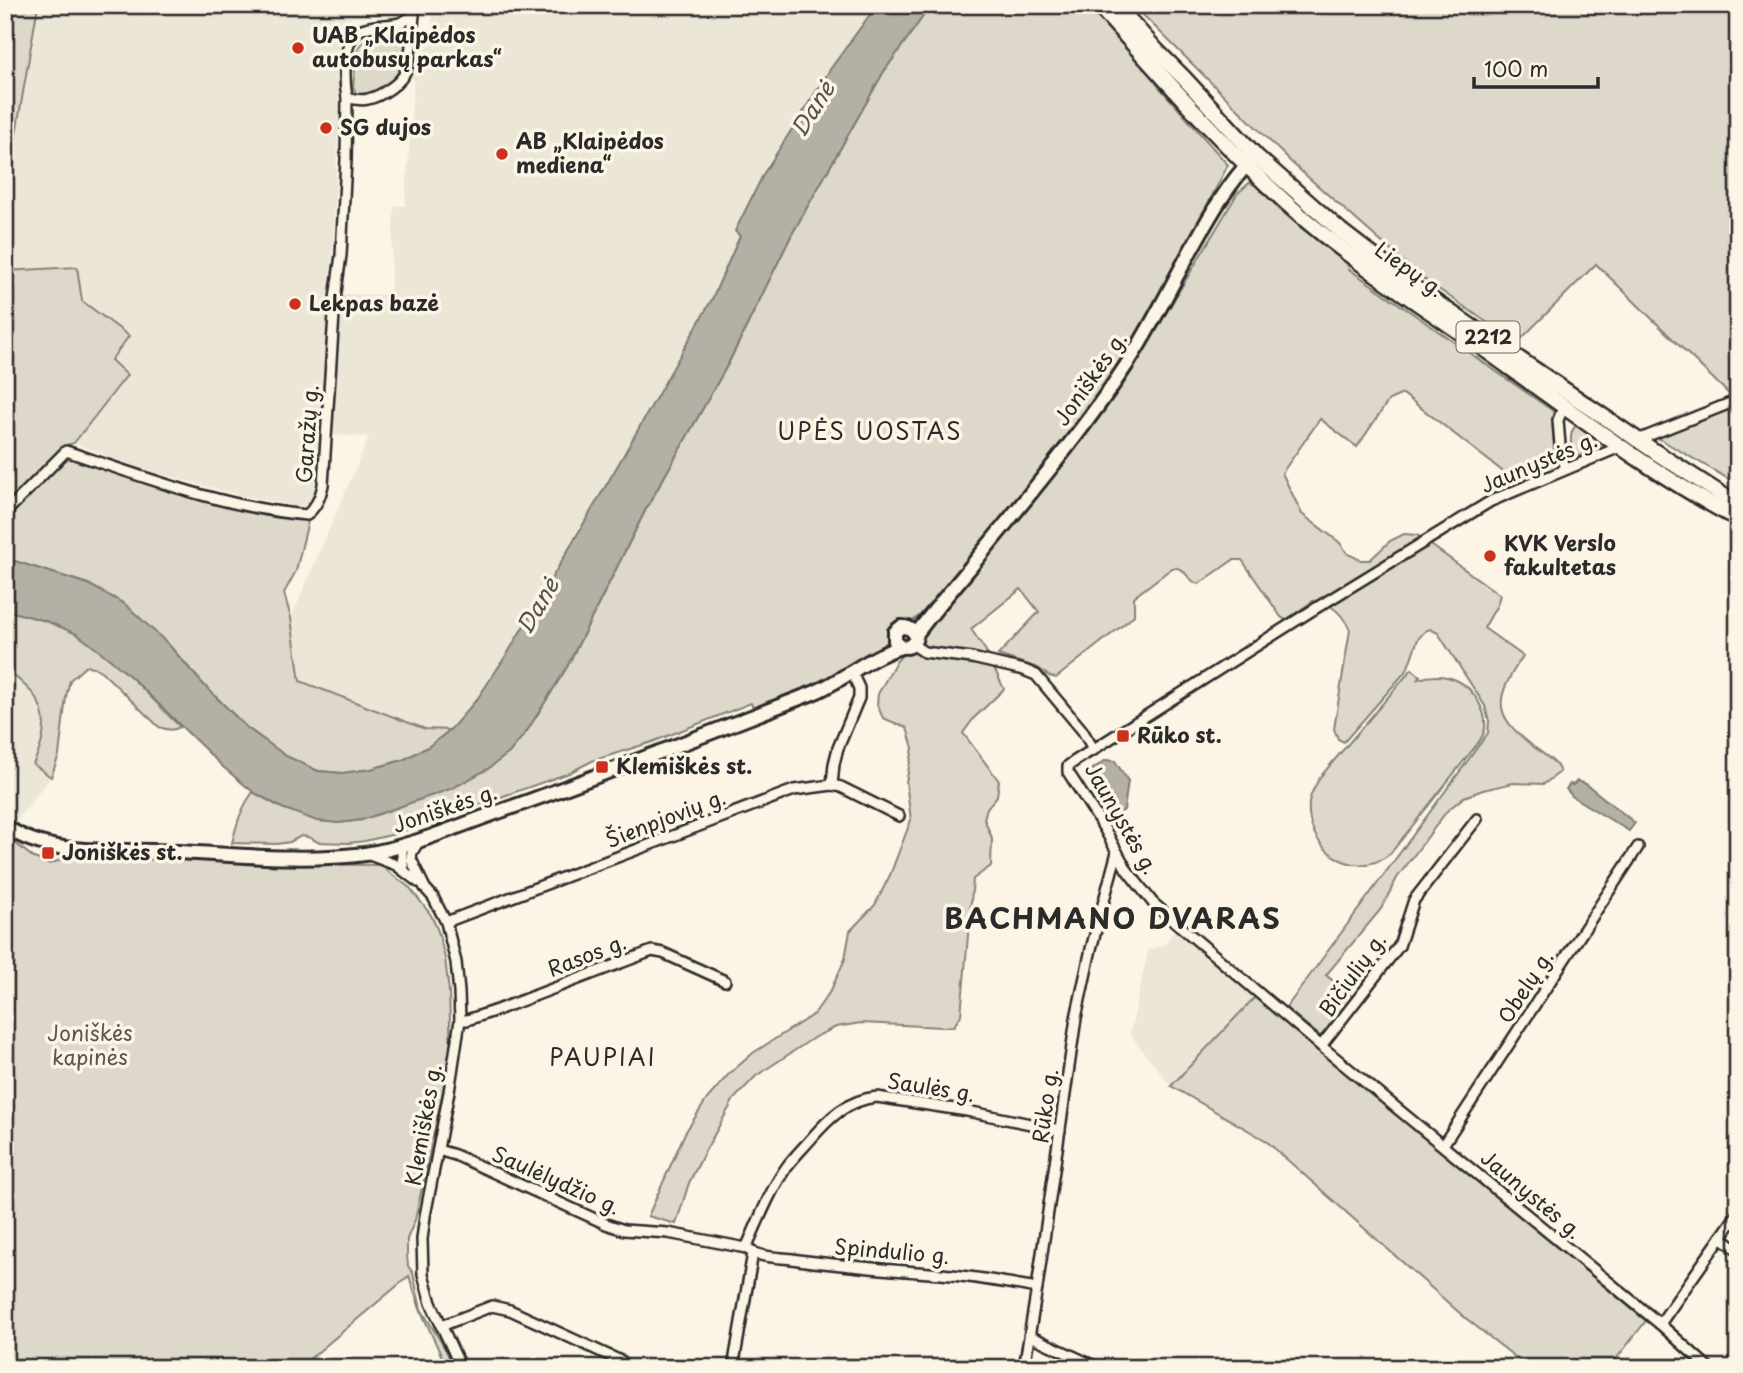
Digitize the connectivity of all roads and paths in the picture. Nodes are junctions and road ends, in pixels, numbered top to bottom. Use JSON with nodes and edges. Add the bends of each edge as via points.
{"nodes":[{"id":1,"x":1098,"y":5,"type":"edge"},
{"id":2,"x":1116,"y":5,"type":"edge"},
{"id":3,"x":414,"y":10,"type":"edge"},
{"id":4,"x":346,"y":98,"type":"junction"},
{"id":5,"x":1251,"y":161,"type":"junction"},
{"id":6,"x":1738,"y":400,"type":"edge"},
{"id":7,"x":1564,"y":406,"type":"junction"},
{"id":8,"x":1638,"y":440,"type":"junction"},
{"id":9,"x":1623,"y":446,"type":"junction"},
{"id":10,"x":1566,"y":470,"type":"junction"},
{"id":11,"x":1738,"y":505,"type":"edge"},
{"id":12,"x":5,"y":513,"type":"edge"},
{"id":13,"x":1738,"y":519,"type":"edge"},
{"id":14,"x":906,"y":638,"type":"junction"},
{"id":15,"x":852,"y":673,"type":"junction"},
{"id":16,"x":1094,"y":750,"type":"junction"},
{"id":17,"x":832,"y":785,"type":"junction"},
{"id":18,"x":899,"y":816,"type":"dead end"},
{"id":19,"x":1477,"y":818,"type":"dead end"},
{"id":20,"x":5,"y":826,"type":"edge"},
{"id":21,"x":419,"y":840,"type":"junction"},
{"id":22,"x":402,"y":845,"type":"junction"},
{"id":23,"x":1638,"y":847,"type":"dead end"},
{"id":24,"x":1117,"y":852,"type":"junction"},
{"id":25,"x":368,"y":854,"type":"junction"},
{"id":26,"x":411,"y":859,"type":"junction"},
{"id":27,"x":404,"y":870,"type":"junction"},
{"id":28,"x":425,"y":888,"type":"junction"},
{"id":29,"x":446,"y":922,"type":"junction"},
{"id":30,"x":724,"y":981,"type":"dead end"},
{"id":31,"x":460,"y":1020,"type":"junction"},
{"id":32,"x":1321,"y":1046,"type":"junction"},
{"id":33,"x":1060,"y":1130,"type":"junction"},
{"id":34,"x":1443,"y":1145,"type":"junction"},
{"id":35,"x":438,"y":1150,"type":"junction"},
{"id":36,"x":1738,"y":1213,"type":"edge"},
{"id":37,"x":1721,"y":1237,"type":"junction"},
{"id":38,"x":1738,"y":1250,"type":"edge"},
{"id":39,"x":750,"y":1251,"type":"junction"},
{"id":40,"x":1037,"y":1288,"type":"junction"},
{"id":41,"x":1660,"y":1324,"type":"junction"},
{"id":42,"x":441,"y":1326,"type":"junction"},
{"id":43,"x":1030,"y":1336,"type":"junction"},
{"id":44,"x":621,"y":1361,"type":"dead end"},
{"id":45,"x":462,"y":1368,"type":"edge"},
{"id":46,"x":733,"y":1368,"type":"edge"},
{"id":47,"x":1024,"y":1368,"type":"edge"},
{"id":48,"x":1099,"y":1368,"type":"edge"},
{"id":49,"x":1709,"y":1368,"type":"edge"}],
"edges":[{"from":1,"to":5,"type":"main road","name":"Liepų g.","number":"2212","via":[[1204,122]]},
{"from":2,"to":5,"type":"main road","name":"Liepų g.","number":"2212","via":[[1184,78]]},
{"from":3,"to":4,"type":"street","name":"Garažų g.","via":[[404,75],[368,99]]},
{"from":3,"to":4,"type":"street","name":"Garažų g.","via":[[401,23],[361,29],[352,37],[347,49]]},
{"from":4,"to":12,"type":"street","name":"Garažų g.","via":[[341,255],[323,485],[317,506],[307,515],[245,505],[66,451]]},
{"from":5,"to":7,"type":"main road","name":"Liepų g.","number":"2212","via":[[1281,199],[1339,247]]},
{"from":5,"to":8,"type":"main road","name":"Liepų g.","number":"2212","via":[[1415,288]]},
{"from":5,"to":14,"type":"main road","name":"Joniškės g.","via":[[1213,210],[1119,376],[966,573]]},
{"from":6,"to":8,"type":"street","name":"Jaunystės g."},
{"from":7,"to":9,"type":"main road","name":"Liepų g.","number":"2212"},
{"from":7,"to":10,"type":"street","via":[[1558,419]]},
{"from":8,"to":9,"type":"street","name":"Jaunystės g."},
{"from":8,"to":11,"type":"main road","name":"Liepų g.","number":"2212"},
{"from":9,"to":10,"type":"street","name":"Jaunystės g."},
{"from":9,"to":13,"type":"main road","name":"Liepų g.","number":"2212"},
{"from":10,"to":16,"type":"street","name":"Jaunystės g.","via":[[1491,501]]},
{"from":14,"to":15,"type":"main road","name":"Joniškės g."},
{"from":14,"to":16,"type":"street","via":[[924,652],[972,658],[1036,675]]},
{"from":15,"to":17,"type":"street","via":[[859,698],[838,748]]},
{"from":15,"to":21,"type":"main road","name":"Joniškės g.","via":[[658,754]]},
{"from":16,"to":24,"type":"street","name":"Jaunystės g.","via":[[1068,766],[1068,772]]},
{"from":17,"to":18,"type":"street"},
{"from":17,"to":29,"type":"street","name":"Šienpjovių g.","via":[[770,798]]},
{"from":19,"to":32,"type":"street","name":"Bičiulių g.","via":[[1414,900],[1399,946]]},
{"from":20,"to":25,"type":"main road","name":"Joniškės g.","via":[[58,848],[287,858]]},
{"from":21,"to":22,"type":"main road","name":"Joniškės g."},
{"from":21,"to":26,"type":"street"},
{"from":22,"to":25,"type":"main road","name":"Joniškės g."},
{"from":22,"to":26,"type":"street","name":"Klemiškės g."},
{"from":22,"to":27,"type":"street"},
{"from":23,"to":34,"type":"street","name":"Obelų g."},
{"from":24,"to":32,"type":"street","name":"Jaunystės g.","via":[[1153,904]]},
{"from":24,"to":33,"type":"street","name":"Rūko g.","via":[[1076,1018]]},
{"from":25,"to":27,"type":"street","name":"Klemiškės g."},
{"from":26,"to":28,"type":"street","name":"Klemiškės g."},
{"from":27,"to":28,"type":"street","name":"Klemiškės g."},
{"from":28,"to":29,"type":"street","name":"Klemiškės g."},
{"from":29,"to":31,"type":"street","name":"Klemiškės g.","via":[[456,962]]},
{"from":30,"to":31,"type":"street","name":"Rasos g.","via":[[652,951]]},
{"from":31,"to":35,"type":"street","name":"Klemiškės g."},
{"from":32,"to":34,"type":"street","name":"Jaunystės g."},
{"from":33,"to":39,"type":"street","name":"Saulės g.","via":[[877,1097],[853,1102],[834,1115],[788,1166],[767,1203]]},
{"from":33,"to":40,"type":"street","name":"Rūko g."},
{"from":34,"to":41,"type":"street","name":"Jaunystės g."},
{"from":35,"to":39,"type":"street","name":"Saulėlydžio g.","via":[[624,1230],[668,1233]]},
{"from":35,"to":42,"type":"street","name":"Klemiškės g.","via":[[422,1256],[423,1274]]},
{"from":36,"to":37,"type":"street"},
{"from":37,"to":38,"type":"street"},
{"from":37,"to":41,"type":"street"},
{"from":39,"to":40,"type":"street","name":"Spindulio g."},
{"from":39,"to":46,"type":"street","name":"Saulės g."},
{"from":40,"to":43,"type":"street","name":"Rūko g."},
{"from":41,"to":49,"type":"street","name":"Jaunystės g."},
{"from":42,"to":44,"type":"street","via":[[492,1306]]},
{"from":42,"to":45,"type":"street","name":"Klemiškės g."},
{"from":43,"to":47,"type":"street","name":"Rūko g."},
{"from":43,"to":48,"type":"street"}]}
